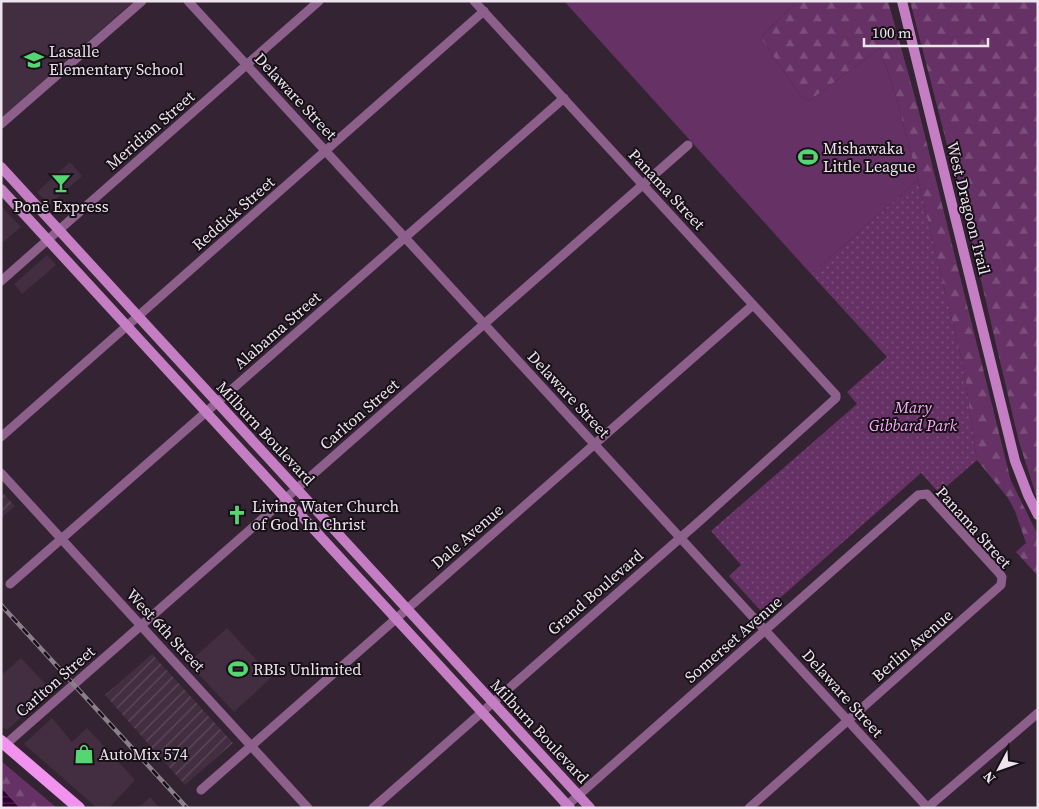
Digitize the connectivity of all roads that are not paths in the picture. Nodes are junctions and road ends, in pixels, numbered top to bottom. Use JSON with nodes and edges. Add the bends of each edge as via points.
{"nodes":[{"id":1,"x":142,"y":1,"type":"edge"},
{"id":2,"x":188,"y":1,"type":"edge"},
{"id":3,"x":319,"y":1,"type":"edge"},
{"id":4,"x":474,"y":1,"type":"edge"},
{"id":5,"x":902,"y":1,"type":"edge"},
{"id":6,"x":484,"y":11,"type":"junction"},
{"id":7,"x":247,"y":65,"type":"junction"},
{"id":8,"x":564,"y":98,"type":"junction"},
{"id":9,"x":1,"y":124,"type":"edge"},
{"id":10,"x":688,"y":145,"type":"dead end"},
{"id":11,"x":326,"y":151,"type":"junction"},
{"id":12,"x":1,"y":167,"type":"edge"},
{"id":13,"x":643,"y":184,"type":"junction"},
{"id":14,"x":1,"y":189,"type":"edge"},
{"id":15,"x":59,"y":230,"type":"junction"},
{"id":16,"x":405,"y":238,"type":"junction"},
{"id":17,"x":48,"y":239,"type":"junction"},
{"id":18,"x":1,"y":280,"type":"edge"},
{"id":19,"x":753,"y":305,"type":"junction"},
{"id":20,"x":138,"y":316,"type":"junction"},
{"id":21,"x":485,"y":324,"type":"junction"},
{"id":22,"x":127,"y":326,"type":"junction"},
{"id":23,"x":836,"y":398,"type":"joint"},
{"id":24,"x":218,"y":402,"type":"junction"},
{"id":25,"x":206,"y":412,"type":"junction"},
{"id":26,"x":1,"y":436,"type":"edge"},
{"id":27,"x":595,"y":444,"type":"junction"},
{"id":28,"x":1,"y":473,"type":"edge"},
{"id":29,"x":297,"y":489,"type":"junction"},
{"id":30,"x":923,"y":494,"type":"joint"},
{"id":31,"x":286,"y":498,"type":"junction"},
{"id":32,"x":1038,"y":515,"type":"edge"},
{"id":33,"x":680,"y":537,"type":"junction"},
{"id":34,"x":62,"y":539,"type":"junction"},
{"id":35,"x":1002,"y":582,"type":"joint"},
{"id":36,"x":10,"y":584,"type":"dead end"},
{"id":37,"x":407,"y":609,"type":"junction"},
{"id":38,"x":396,"y":619,"type":"junction"},
{"id":39,"x":141,"y":626,"type":"junction"},
{"id":40,"x":765,"y":630,"type":"junction"},
{"id":41,"x":493,"y":702,"type":"junction"},
{"id":42,"x":482,"y":712,"type":"junction"},
{"id":43,"x":1038,"y":713,"type":"edge"},
{"id":44,"x":848,"y":720,"type":"junction"},
{"id":45,"x":3,"y":743,"type":"edge"},
{"id":46,"x":252,"y":746,"type":"junction"},
{"id":47,"x":201,"y":790,"type":"dead end"},
{"id":48,"x":578,"y":795,"type":"junction"},
{"id":49,"x":567,"y":807,"type":"edge"},
{"id":50,"x":79,"y":808,"type":"edge"},
{"id":51,"x":308,"y":808,"type":"edge"},
{"id":52,"x":372,"y":808,"type":"edge"},
{"id":53,"x":590,"y":808,"type":"edge"},
{"id":54,"x":749,"y":808,"type":"edge"},
{"id":55,"x":928,"y":808,"type":"edge"}],
"edges":[{"from":1,"to":9,"type":"street"},
{"from":2,"to":7,"type":"street","name":"Delaware Street"},
{"from":3,"to":7,"type":"street","name":"Meridian Street"},
{"from":4,"to":6,"type":"street","name":"Panama Street"},
{"from":5,"to":32,"type":"street","name":"West Dragoon Trail","via":[[1006,423],[1022,480]]},
{"from":6,"to":8,"type":"street","name":"Panama Street"},
{"from":6,"to":11,"type":"street","name":"Reddick Street"},
{"from":7,"to":11,"type":"street","name":"Delaware Street"},
{"from":7,"to":15,"type":"street","name":"Meridian Street"},
{"from":8,"to":13,"type":"street","name":"Panama Street"},
{"from":8,"to":16,"type":"street","name":"Alabama Street"},
{"from":10,"to":13,"type":"street","name":"Carlton Street"},
{"from":11,"to":16,"type":"street","name":"Delaware Street"},
{"from":11,"to":20,"type":"street","name":"Reddick Street"},
{"from":12,"to":15,"type":"street","name":"Milburn Boulevard"},
{"from":13,"to":19,"type":"street","name":"Panama Street"},
{"from":13,"to":21,"type":"street","name":"Carlton Street"},
{"from":14,"to":17,"type":"street","name":"Milburn Boulevard"},
{"from":15,"to":17,"type":"street","name":"Meridian Street"},
{"from":15,"to":20,"type":"street","name":"Milburn Boulevard"},
{"from":16,"to":21,"type":"street","name":"Delaware Street"},
{"from":16,"to":24,"type":"street","name":"Alabama Street"},
{"from":17,"to":18,"type":"street","name":"Meridian Street"},
{"from":17,"to":22,"type":"street","name":"Milburn Boulevard"},
{"from":19,"to":23,"type":"street","name":"Panama Street"},
{"from":19,"to":27,"type":"street","name":"Dale Avenue"},
{"from":20,"to":22,"type":"street","name":"Reddick Street"},
{"from":20,"to":24,"type":"street","name":"Milburn Boulevard"},
{"from":21,"to":27,"type":"street","name":"Delaware Street"},
{"from":21,"to":29,"type":"street","name":"Carlton Street"},
{"from":22,"to":25,"type":"street","name":"Milburn Boulevard"},
{"from":22,"to":26,"type":"street","name":"Reddick Street"},
{"from":23,"to":33,"type":"street","name":"Grand Boulevard"},
{"from":24,"to":25,"type":"street","name":"Alabama Street"},
{"from":24,"to":29,"type":"street","name":"Milburn Boulevard"},
{"from":25,"to":31,"type":"street","name":"Milburn Boulevard"},
{"from":25,"to":34,"type":"street","name":"Alabama Street"},
{"from":27,"to":33,"type":"street","name":"Delaware Street"},
{"from":27,"to":37,"type":"street","name":"Dale Avenue"},
{"from":28,"to":34,"type":"street","name":"West 6th Street"},
{"from":29,"to":31,"type":"street","name":"Carlton Street"},
{"from":29,"to":37,"type":"street","name":"Milburn Boulevard"},
{"from":30,"to":35,"type":"street","name":"Panama Street","via":[[927,494],[999,573]]},
{"from":30,"to":40,"type":"street","name":"Somerset Avenue","via":[[918,495]]},
{"from":31,"to":38,"type":"street","name":"Milburn Boulevard"},
{"from":31,"to":39,"type":"street","name":"Carlton Street"},
{"from":33,"to":40,"type":"street","name":"Delaware Street"},
{"from":33,"to":41,"type":"street","name":"Grand Boulevard"},
{"from":34,"to":36,"type":"street","name":"Alabama Street"},
{"from":34,"to":39,"type":"street","name":"West 6th Street"},
{"from":35,"to":44,"type":"street","name":"Berlin Avenue","via":[[998,589]]},
{"from":37,"to":38,"type":"street","name":"Dale Avenue"},
{"from":37,"to":41,"type":"street","name":"Milburn Boulevard"},
{"from":38,"to":42,"type":"street","name":"Milburn Boulevard"},
{"from":38,"to":46,"type":"street","name":"Dale Avenue"},
{"from":39,"to":45,"type":"street","name":"Carlton Street"},
{"from":39,"to":46,"type":"street","name":"West 6th Street"},
{"from":40,"to":44,"type":"street","name":"Delaware Street"},
{"from":40,"to":48,"type":"street","name":"Somerset Avenue"},
{"from":41,"to":42,"type":"street","name":"Grand Boulevard"},
{"from":41,"to":48,"type":"street","name":"Milburn Boulevard"},
{"from":42,"to":49,"type":"street","name":"Milburn Boulevard"},
{"from":42,"to":52,"type":"street","name":"Grand Boulevard"},
{"from":43,"to":55,"type":"street"},
{"from":44,"to":54,"type":"street","name":"Berlin Avenue"},
{"from":44,"to":55,"type":"street","name":"Delaware Street"},
{"from":45,"to":50,"type":"main road"},
{"from":46,"to":47,"type":"street","name":"Dale Avenue"},
{"from":46,"to":51,"type":"street","name":"West 6th Street"},
{"from":48,"to":49,"type":"street","name":"Somerset Avenue"},
{"from":48,"to":53,"type":"street","name":"Milburn Boulevard"}]}
